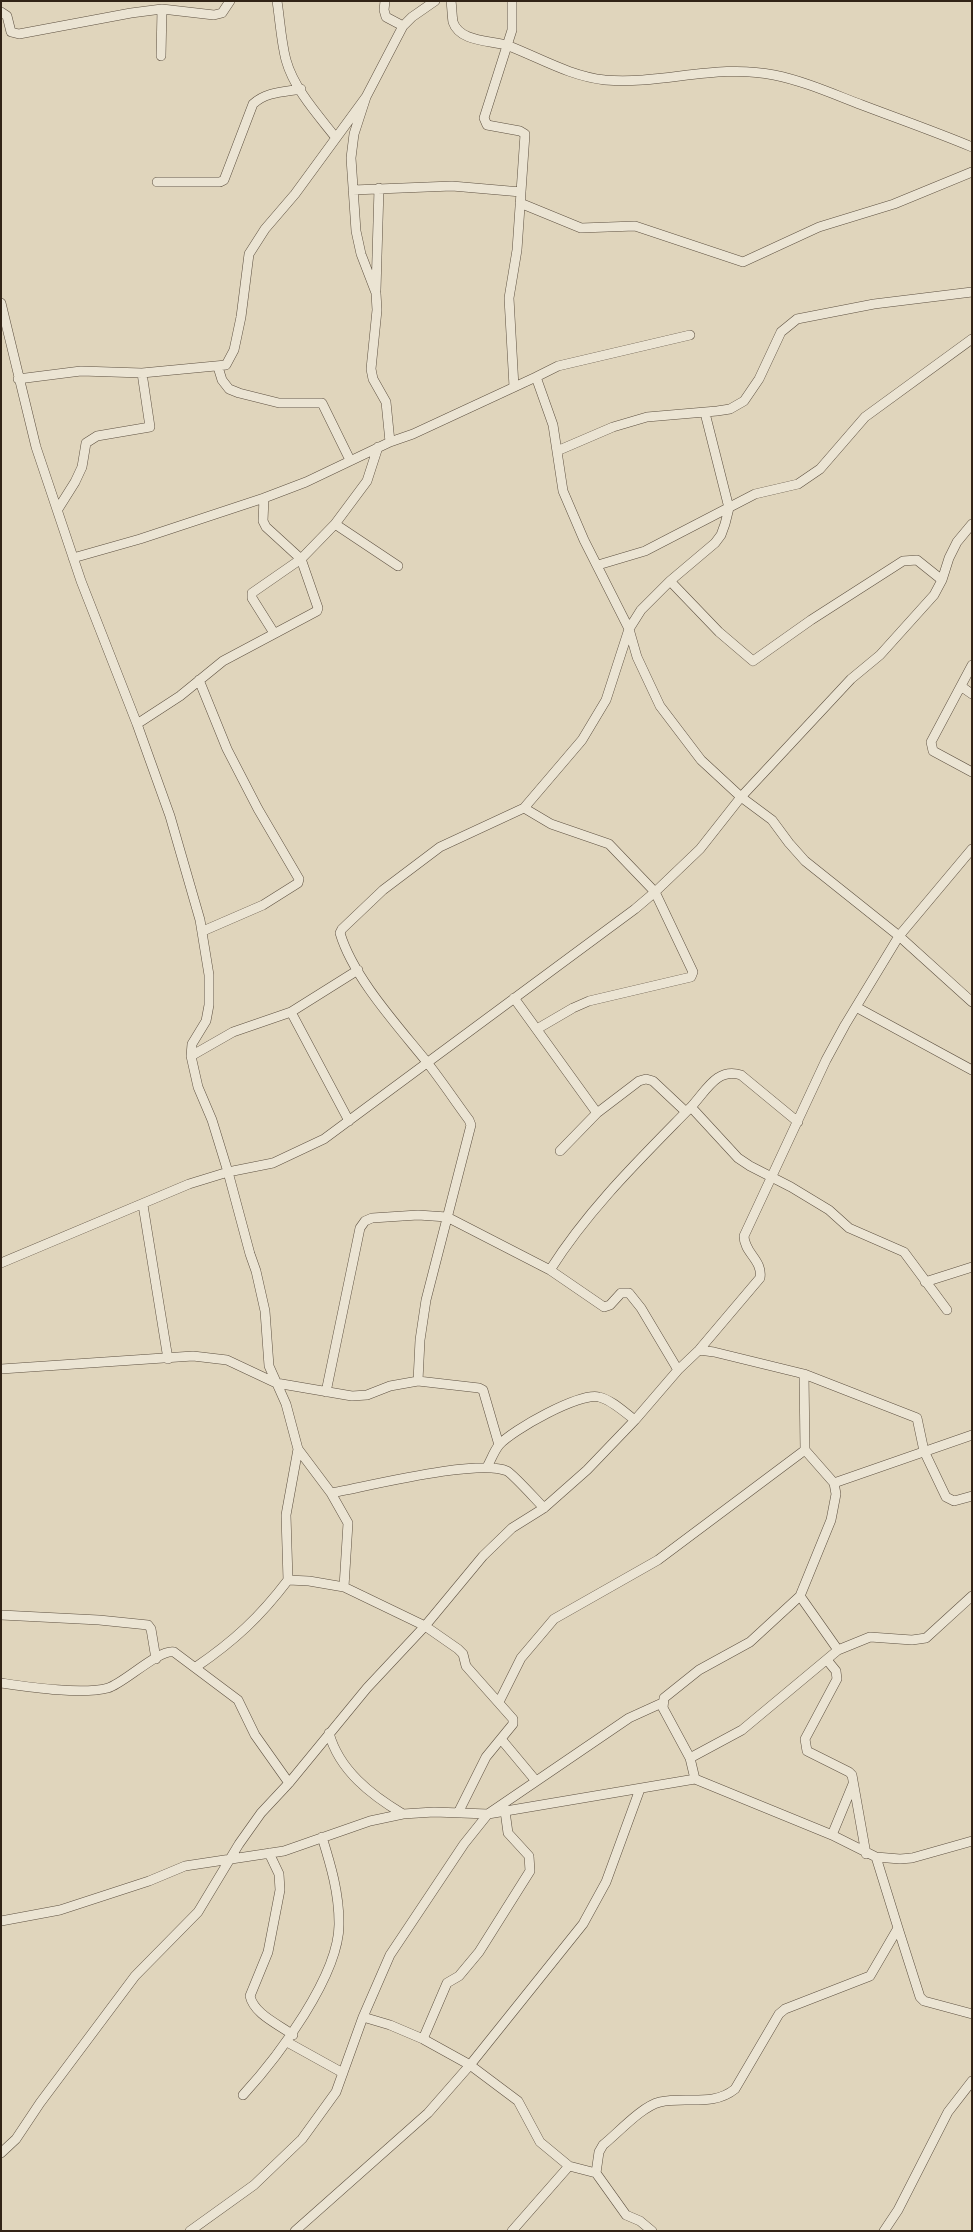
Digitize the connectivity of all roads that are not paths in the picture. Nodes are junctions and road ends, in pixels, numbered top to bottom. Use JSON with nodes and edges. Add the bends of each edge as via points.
{"nodes":[{"id":1,"x":230,"y":1,"type":"edge"},
{"id":2,"x":277,"y":1,"type":"edge"},
{"id":3,"x":385,"y":1,"type":"edge"},
{"id":4,"x":435,"y":1,"type":"edge"},
{"id":5,"x":451,"y":1,"type":"edge"},
{"id":6,"x":512,"y":1,"type":"edge"},
{"id":7,"x":162,"y":9,"type":"junction"},
{"id":8,"x":1,"y":12,"type":"edge"},
{"id":9,"x":403,"y":26,"type":"junction"},
{"id":10,"x":508,"y":46,"type":"junction"},
{"id":11,"x":161,"y":56,"type":"dead end"},
{"id":12,"x":301,"y":89,"type":"junction"},
{"id":13,"x":366,"y":97,"type":"junction"},
{"id":14,"x":336,"y":138,"type":"junction"},
{"id":15,"x":972,"y":147,"type":"edge"},
{"id":16,"x":972,"y":172,"type":"edge"},
{"id":17,"x":157,"y":182,"type":"dead end"},
{"id":18,"x":379,"y":188,"type":"junction"},
{"id":19,"x":353,"y":190,"type":"junction"},
{"id":20,"x":521,"y":192,"type":"junction"},
{"id":21,"x":520,"y":203,"type":"junction"},
{"id":22,"x":972,"y":292,"type":"edge"},
{"id":23,"x":376,"y":293,"type":"junction"},
{"id":24,"x":1,"y":303,"type":"edge"},
{"id":25,"x":690,"y":335,"type":"dead end"},
{"id":26,"x":972,"y":339,"type":"edge"},
{"id":27,"x":218,"y":367,"type":"junction"},
{"id":28,"x":142,"y":372,"type":"junction"},
{"id":29,"x":536,"y":377,"type":"junction"},
{"id":30,"x":18,"y":379,"type":"junction"},
{"id":31,"x":514,"y":387,"type":"junction"},
{"id":32,"x":705,"y":413,"type":"junction"},
{"id":33,"x":390,"y":442,"type":"junction"},
{"id":34,"x":378,"y":448,"type":"junction"},
{"id":35,"x":557,"y":451,"type":"junction"},
{"id":36,"x":350,"y":460,"type":"junction"},
{"id":37,"x":264,"y":498,"type":"junction"},
{"id":38,"x":729,"y":508,"type":"junction"},
{"id":39,"x":58,"y":509,"type":"junction"},
{"id":40,"x":335,"y":524,"type":"junction"},
{"id":41,"x":970,"y":528,"type":"edge"},
{"id":42,"x":73,"y":558,"type":"junction"},
{"id":43,"x":301,"y":559,"type":"junction"},
{"id":44,"x":598,"y":565,"type":"junction"},
{"id":45,"x":398,"y":566,"type":"dead end"},
{"id":46,"x":942,"y":580,"type":"junction"},
{"id":47,"x":670,"y":581,"type":"junction"},
{"id":48,"x":629,"y":629,"type":"junction"},
{"id":49,"x":274,"y":633,"type":"junction"},
{"id":50,"x":972,"y":665,"type":"edge"},
{"id":51,"x":199,"y":680,"type":"junction"},
{"id":52,"x":962,"y":687,"type":"junction"},
{"id":53,"x":972,"y":694,"type":"edge"},
{"id":54,"x":137,"y":724,"type":"junction"},
{"id":55,"x":972,"y":772,"type":"edge"},
{"id":56,"x":741,"y":797,"type":"junction"},
{"id":57,"x":524,"y":808,"type":"junction"},
{"id":58,"x":972,"y":849,"type":"edge"},
{"id":59,"x":655,"y":892,"type":"junction"},
{"id":60,"x":203,"y":931,"type":"junction"},
{"id":61,"x":899,"y":936,"type":"junction"},
{"id":62,"x":358,"y":970,"type":"junction"},
{"id":63,"x":514,"y":998,"type":"junction"},
{"id":64,"x":972,"y":1002,"type":"edge"},
{"id":65,"x":856,"y":1007,"type":"junction"},
{"id":66,"x":291,"y":1012,"type":"junction"},
{"id":67,"x":537,"y":1029,"type":"junction"},
{"id":68,"x":191,"y":1056,"type":"junction"},
{"id":69,"x":427,"y":1062,"type":"junction"},
{"id":70,"x":972,"y":1070,"type":"edge"},
{"id":71,"x":689,"y":1110,"type":"junction"},
{"id":72,"x":597,"y":1113,"type":"junction"},
{"id":73,"x":349,"y":1121,"type":"junction"},
{"id":74,"x":798,"y":1122,"type":"junction"},
{"id":75,"x":560,"y":1151,"type":"dead end"},
{"id":76,"x":228,"y":1172,"type":"junction"},
{"id":77,"x":770,"y":1178,"type":"junction"},
{"id":78,"x":143,"y":1205,"type":"junction"},
{"id":79,"x":447,"y":1217,"type":"junction"},
{"id":80,"x":1,"y":1263,"type":"edge"},
{"id":81,"x":972,"y":1267,"type":"edge"},
{"id":82,"x":550,"y":1270,"type":"junction"},
{"id":83,"x":925,"y":1282,"type":"junction"},
{"id":84,"x":947,"y":1310,"type":"dead end"},
{"id":85,"x":699,"y":1350,"type":"junction"},
{"id":86,"x":168,"y":1359,"type":"junction"},
{"id":87,"x":1,"y":1369,"type":"edge"},
{"id":88,"x":678,"y":1370,"type":"junction"},
{"id":89,"x":804,"y":1374,"type":"junction"},
{"id":90,"x":418,"y":1381,"type":"junction"},
{"id":91,"x":276,"y":1383,"type":"junction"},
{"id":92,"x":326,"y":1392,"type":"junction"},
{"id":93,"x":635,"y":1420,"type":"junction"},
{"id":94,"x":972,"y":1435,"type":"edge"},
{"id":95,"x":499,"y":1445,"type":"junction"},
{"id":96,"x":298,"y":1449,"type":"junction"},
{"id":97,"x":806,"y":1450,"type":"junction"},
{"id":98,"x":924,"y":1451,"type":"junction"},
{"id":99,"x":487,"y":1467,"type":"junction"},
{"id":100,"x":834,"y":1483,"type":"junction"},
{"id":101,"x":331,"y":1493,"type":"junction"},
{"id":102,"x":972,"y":1496,"type":"edge"},
{"id":103,"x":544,"y":1508,"type":"junction"},
{"id":104,"x":288,"y":1580,"type":"junction"},
{"id":105,"x":344,"y":1587,"type":"junction"},
{"id":106,"x":800,"y":1596,"type":"junction"},
{"id":107,"x":972,"y":1596,"type":"edge"},
{"id":108,"x":1,"y":1615,"type":"edge"},
{"id":109,"x":425,"y":1626,"type":"junction"},
{"id":110,"x":838,"y":1650,"type":"junction"},
{"id":111,"x":156,"y":1659,"type":"junction"},
{"id":112,"x":826,"y":1660,"type":"junction"},
{"id":113,"x":196,"y":1667,"type":"junction"},
{"id":114,"x":1,"y":1683,"type":"edge"},
{"id":115,"x":499,"y":1702,"type":"junction"},
{"id":116,"x":662,"y":1703,"type":"junction"},
{"id":117,"x":329,"y":1733,"type":"junction"},
{"id":118,"x":501,"y":1739,"type":"junction"},
{"id":119,"x":690,"y":1758,"type":"junction"},
{"id":120,"x":695,"y":1779,"type":"junction"},
{"id":121,"x":536,"y":1781,"type":"junction"},
{"id":122,"x":289,"y":1783,"type":"junction"},
{"id":123,"x":853,"y":1784,"type":"junction"},
{"id":124,"x":640,"y":1789,"type":"junction"},
{"id":125,"x":505,"y":1812,"type":"junction"},
{"id":126,"x":458,"y":1813,"type":"junction"},
{"id":127,"x":403,"y":1814,"type":"junction"},
{"id":128,"x":488,"y":1814,"type":"junction"},
{"id":129,"x":832,"y":1835,"type":"junction"},
{"id":130,"x":322,"y":1837,"type":"junction"},
{"id":131,"x":972,"y":1841,"type":"edge"},
{"id":132,"x":269,"y":1853,"type":"junction"},
{"id":133,"x":866,"y":1854,"type":"junction"},
{"id":134,"x":876,"y":1857,"type":"junction"},
{"id":135,"x":231,"y":1860,"type":"junction"},
{"id":136,"x":1,"y":1921,"type":"edge"},
{"id":137,"x":898,"y":1928,"type":"junction"},
{"id":138,"x":972,"y":2014,"type":"edge"},
{"id":139,"x":363,"y":2017,"type":"junction"},
{"id":140,"x":290,"y":2038,"type":"junction"},
{"id":141,"x":423,"y":2039,"type":"junction"},
{"id":142,"x":470,"y":2065,"type":"junction"},
{"id":143,"x":343,"y":2073,"type":"junction"},
{"id":144,"x":972,"y":2081,"type":"edge"},
{"id":145,"x":243,"y":2095,"type":"dead end"},
{"id":146,"x":1,"y":2153,"type":"edge"},
{"id":147,"x":569,"y":2166,"type":"junction"},
{"id":148,"x":596,"y":2172,"type":"junction"},
{"id":149,"x":190,"y":2231,"type":"edge"},
{"id":150,"x":295,"y":2231,"type":"edge"},
{"id":151,"x":512,"y":2231,"type":"edge"},
{"id":152,"x":652,"y":2231,"type":"edge"},
{"id":153,"x":884,"y":2231,"type":"edge"}],
"edges":[{"from":1,"to":7,"type":"street","via":[[222,14],[214,15]]},
{"from":2,"to":12,"type":"street","via":[[286,60]]},
{"from":3,"to":9,"type":"street","via":[[386,17]]},
{"from":4,"to":9,"type":"street"},
{"from":5,"to":10,"type":"street","via":[[454,22],[461,32]]},
{"from":6,"to":10,"type":"street","via":[[514,20]]},
{"from":7,"to":8,"type":"street","via":[[19,34],[11,32],[7,16]]},
{"from":7,"to":11,"type":"street"},
{"from":9,"to":13,"type":"street"},
{"from":10,"to":15,"type":"street","via":[[568,72],[607,80],[635,80],[704,72],[755,72],[774,75],[828,92]]},
{"from":10,"to":20,"type":"street","via":[[484,121],[525,134]]},
{"from":12,"to":14,"type":"street"},
{"from":12,"to":17,"type":"street","via":[[270,94],[253,104],[224,180]]},
{"from":13,"to":14,"type":"street"},
{"from":13,"to":19,"type":"street","via":[[351,148]]},
{"from":14,"to":27,"type":"street","via":[[295,194],[265,229],[249,254],[237,339],[229,361],[226,365]]},
{"from":16,"to":21,"type":"street","via":[[894,204],[819,227],[743,262],[635,226],[581,228]]},
{"from":18,"to":19,"type":"street"},
{"from":18,"to":20,"type":"street","via":[[452,186]]},
{"from":18,"to":23,"type":"street"},
{"from":19,"to":23,"type":"street","via":[[356,231],[361,254]]},
{"from":20,"to":21,"type":"street"},
{"from":21,"to":31,"type":"street","via":[[517,250],[509,298]]},
{"from":22,"to":32,"type":"street","via":[[874,304],[797,319],[781,332],[759,379],[744,402],[730,409]]},
{"from":23,"to":33,"type":"street","via":[[377,310],[371,369],[375,387],[386,402]]},
{"from":24,"to":30,"type":"street"},
{"from":25,"to":29,"type":"street","via":[[558,366]]},
{"from":26,"to":38,"type":"street","via":[[866,417],[820,469],[798,484],[754,494]]},
{"from":27,"to":28,"type":"street"},
{"from":27,"to":36,"type":"street","via":[[222,380],[229,389],[239,393],[279,403],[322,403]]},
{"from":28,"to":30,"type":"street","via":[[82,371]]},
{"from":28,"to":39,"type":"street","via":[[150,427],[97,436],[86,443],[82,467]]},
{"from":29,"to":31,"type":"street"},
{"from":29,"to":35,"type":"street","via":[[554,425]]},
{"from":30,"to":39,"type":"street","via":[[36,447]]},
{"from":31,"to":33,"type":"street","via":[[413,434]]},
{"from":32,"to":35,"type":"street","via":[[647,417],[613,427]]},
{"from":32,"to":38,"type":"street"},
{"from":33,"to":34,"type":"street"},
{"from":34,"to":36,"type":"street"},
{"from":34,"to":40,"type":"street","via":[[367,480]]},
{"from":35,"to":44,"type":"street","via":[[563,491]]},
{"from":36,"to":37,"type":"street"},
{"from":37,"to":42,"type":"street"},
{"from":37,"to":43,"type":"street","via":[[263,521],[266,527]]},
{"from":38,"to":44,"type":"street","via":[[645,551]]},
{"from":38,"to":47,"type":"street","via":[[721,535],[715,543]]},
{"from":39,"to":42,"type":"street"},
{"from":40,"to":43,"type":"street"},
{"from":40,"to":45,"type":"street"},
{"from":41,"to":46,"type":"street","via":[[949,558]]},
{"from":42,"to":54,"type":"street"},
{"from":43,"to":49,"type":"street","via":[[318,610]]},
{"from":43,"to":49,"type":"street","via":[[252,592],[252,598]]},
{"from":44,"to":48,"type":"street"},
{"from":46,"to":47,"type":"street","via":[[916,560],[903,561],[752,661],[719,632]]},
{"from":46,"to":56,"type":"street","via":[[934,595],[880,655],[851,679]]},
{"from":47,"to":48,"type":"street","via":[[641,610]]},
{"from":48,"to":56,"type":"street","via":[[637,657],[660,706],[695,754]]},
{"from":48,"to":57,"type":"street","via":[[612,683],[598,714],[582,740]]},
{"from":49,"to":51,"type":"street","via":[[222,661]]},
{"from":50,"to":52,"type":"street"},
{"from":51,"to":54,"type":"street","via":[[180,696]]},
{"from":51,"to":60,"type":"street","via":[[227,749],[299,879],[298,883],[276,899]]},
{"from":52,"to":53,"type":"street"},
{"from":52,"to":55,"type":"street","via":[[931,742],[933,751]]},
{"from":54,"to":60,"type":"street","via":[[170,816]]},
{"from":56,"to":59,"type":"street","via":[[700,849]]},
{"from":56,"to":61,"type":"street","via":[[772,820],[805,860]]},
{"from":57,"to":59,"type":"street","via":[[551,824],[609,844]]},
{"from":57,"to":62,"type":"street","via":[[440,847],[382,890],[342,929],[342,939]]},
{"from":58,"to":61,"type":"street"},
{"from":59,"to":63,"type":"street"},
{"from":59,"to":67,"type":"street","via":[[692,968],[691,977],[589,1001]]},
{"from":60,"to":68,"type":"street","via":[[209,975],[209,1005],[206,1021],[192,1044]]},
{"from":61,"to":64,"type":"street"},
{"from":61,"to":65,"type":"street"},
{"from":62,"to":66,"type":"street"},
{"from":62,"to":69,"type":"street","via":[[387,1014]]},
{"from":63,"to":67,"type":"street"},
{"from":63,"to":69,"type":"street"},
{"from":65,"to":70,"type":"street"},
{"from":65,"to":74,"type":"street","via":[[826,1060]]},
{"from":66,"to":68,"type":"street","via":[[232,1032]]},
{"from":66,"to":73,"type":"street"},
{"from":67,"to":72,"type":"street"},
{"from":68,"to":76,"type":"street","via":[[198,1087],[212,1120]]},
{"from":69,"to":73,"type":"street"},
{"from":69,"to":79,"type":"street","via":[[471,1126]]},
{"from":71,"to":72,"type":"street","via":[[653,1081],[646,1079],[639,1081]]},
{"from":71,"to":74,"type":"street","via":[[720,1075],[726,1072],[741,1075]]},
{"from":71,"to":77,"type":"street","via":[[738,1158]]},
{"from":71,"to":82,"type":"street","via":[[610,1190]]},
{"from":72,"to":75,"type":"street"},
{"from":73,"to":76,"type":"street","via":[[324,1139],[273,1163]]},
{"from":74,"to":77,"type":"street"},
{"from":76,"to":78,"type":"street","via":[[189,1184]]},
{"from":76,"to":91,"type":"street","via":[[261,1289],[268,1357]]},
{"from":77,"to":83,"type":"street","via":[[791,1187],[829,1210],[849,1228],[904,1252]]},
{"from":77,"to":85,"type":"street","via":[[744,1236],[745,1243],[761,1267],[760,1278]]},
{"from":78,"to":80,"type":"street"},
{"from":78,"to":86,"type":"street"},
{"from":79,"to":82,"type":"street"},
{"from":79,"to":90,"type":"street","via":[[426,1300],[420,1340]]},
{"from":79,"to":92,"type":"street","via":[[418,1215],[372,1218],[365,1221],[360,1228]]},
{"from":81,"to":83,"type":"street"},
{"from":82,"to":88,"type":"street","via":[[604,1307],[610,1305],[621,1293],[629,1293],[641,1308]]},
{"from":83,"to":84,"type":"street","via":[[938,1295]]},
{"from":85,"to":88,"type":"street"},
{"from":85,"to":89,"type":"street"},
{"from":86,"to":87,"type":"street"},
{"from":86,"to":91,"type":"street","via":[[193,1356],[228,1360]]},
{"from":88,"to":93,"type":"street"},
{"from":89,"to":97,"type":"street"},
{"from":89,"to":98,"type":"street","via":[[912,1415],[919,1422]]},
{"from":90,"to":92,"type":"street","via":[[390,1386],[359,1396]]},
{"from":90,"to":95,"type":"street","via":[[481,1388]]},
{"from":91,"to":92,"type":"street"},
{"from":91,"to":96,"type":"street","via":[[286,1404]]},
{"from":93,"to":95,"type":"street","via":[[603,1398],[591,1396],[556,1409],[518,1428]]},
{"from":93,"to":103,"type":"street","via":[[587,1470]]},
{"from":94,"to":98,"type":"street"},
{"from":95,"to":99,"type":"street"},
{"from":96,"to":101,"type":"street"},
{"from":96,"to":104,"type":"street","via":[[286,1515]]},
{"from":97,"to":100,"type":"street"},
{"from":97,"to":115,"type":"street","via":[[658,1560],[554,1619],[521,1658]]},
{"from":98,"to":100,"type":"street"},
{"from":98,"to":102,"type":"street","via":[[946,1496],[954,1501]]},
{"from":99,"to":101,"type":"street","via":[[448,1471]]},
{"from":99,"to":103,"type":"street","via":[[507,1472]]},
{"from":100,"to":106,"type":"street","via":[[835,1505],[831,1520]]},
{"from":101,"to":105,"type":"street","via":[[348,1523]]},
{"from":103,"to":109,"type":"street","via":[[512,1528],[483,1556]]},
{"from":104,"to":105,"type":"street"},
{"from":104,"to":113,"type":"street","via":[[268,1608],[218,1652]]},
{"from":105,"to":109,"type":"street"},
{"from":106,"to":110,"type":"street"},
{"from":106,"to":116,"type":"street","via":[[750,1642],[699,1670],[664,1698]]},
{"from":107,"to":110,"type":"street","via":[[926,1638],[912,1640],[870,1637]]},
{"from":108,"to":111,"type":"street","via":[[148,1625],[151,1629]]},
{"from":109,"to":115,"type":"street","via":[[463,1654],[466,1666]]},
{"from":109,"to":117,"type":"street"},
{"from":110,"to":112,"type":"street"},
{"from":111,"to":113,"type":"street","via":[[170,1651]]},
{"from":111,"to":114,"type":"street","via":[[107,1689],[86,1690]]},
{"from":112,"to":119,"type":"street","via":[[742,1730]]},
{"from":112,"to":123,"type":"street","via":[[836,1671],[837,1678],[805,1739],[805,1745],[807,1751],[818,1758],[850,1772]]},
{"from":113,"to":122,"type":"street","via":[[238,1700],[255,1735]]},
{"from":115,"to":118,"type":"street","via":[[513,1721]]},
{"from":116,"to":119,"type":"street"},
{"from":116,"to":121,"type":"street","via":[[629,1718]]},
{"from":117,"to":122,"type":"street"},
{"from":117,"to":127,"type":"street","via":[[333,1747],[347,1768],[368,1790]]},
{"from":118,"to":121,"type":"street"},
{"from":118,"to":126,"type":"street","via":[[486,1757]]},
{"from":119,"to":120,"type":"street"},
{"from":120,"to":124,"type":"street"},
{"from":120,"to":129,"type":"street"},
{"from":121,"to":128,"type":"street"},
{"from":122,"to":135,"type":"street","via":[[261,1813]]},
{"from":123,"to":129,"type":"street"},
{"from":123,"to":133,"type":"street"},
{"from":124,"to":125,"type":"street"},
{"from":124,"to":142,"type":"street","via":[[606,1882],[583,1924]]},
{"from":125,"to":128,"type":"street"},
{"from":125,"to":141,"type":"street","via":[[508,1833],[529,1856],[530,1872],[479,1952],[459,1976],[447,1983]]},
{"from":126,"to":127,"type":"street"},
{"from":126,"to":128,"type":"street"},
{"from":127,"to":130,"type":"street","via":[[370,1820]]},
{"from":128,"to":139,"type":"street","via":[[464,1844],[390,1955]]},
{"from":129,"to":133,"type":"street"},
{"from":130,"to":132,"type":"street","via":[[284,1851]]},
{"from":130,"to":140,"type":"street","via":[[336,1883],[339,1924],[337,1944],[324,1979]]},
{"from":131,"to":134,"type":"street","via":[[912,1858]]},
{"from":132,"to":135,"type":"street"},
{"from":132,"to":140,"type":"street","via":[[279,1874],[280,1890],[268,1952],[250,1996],[258,2010]]},
{"from":133,"to":134,"type":"street"},
{"from":134,"to":137,"type":"street"},
{"from":135,"to":136,"type":"street","via":[[185,1866],[149,1881],[60,1910]]},
{"from":135,"to":146,"type":"street","via":[[198,1912],[135,1976],[16,2139]]},
{"from":137,"to":138,"type":"street","via":[[920,1997],[924,2001]]},
{"from":137,"to":148,"type":"street","via":[[870,1976],[779,2014],[733,2091],[704,2100],[674,2100],[651,2105],[603,2145],[599,2152]]},
{"from":139,"to":141,"type":"street"},
{"from":139,"to":143,"type":"street"},
{"from":140,"to":143,"type":"street"},
{"from":140,"to":145,"type":"street"},
{"from":141,"to":142,"type":"street"},
{"from":142,"to":147,"type":"street","via":[[518,2101],[540,2142]]},
{"from":142,"to":150,"type":"street","via":[[428,2113]]},
{"from":143,"to":149,"type":"street","via":[[336,2092],[302,2139],[254,2185]]},
{"from":144,"to":153,"type":"street","via":[[948,2112],[898,2210]]},
{"from":147,"to":148,"type":"street"},
{"from":147,"to":151,"type":"street"},
{"from":148,"to":152,"type":"street","via":[[626,2215],[640,2220]]}]}
